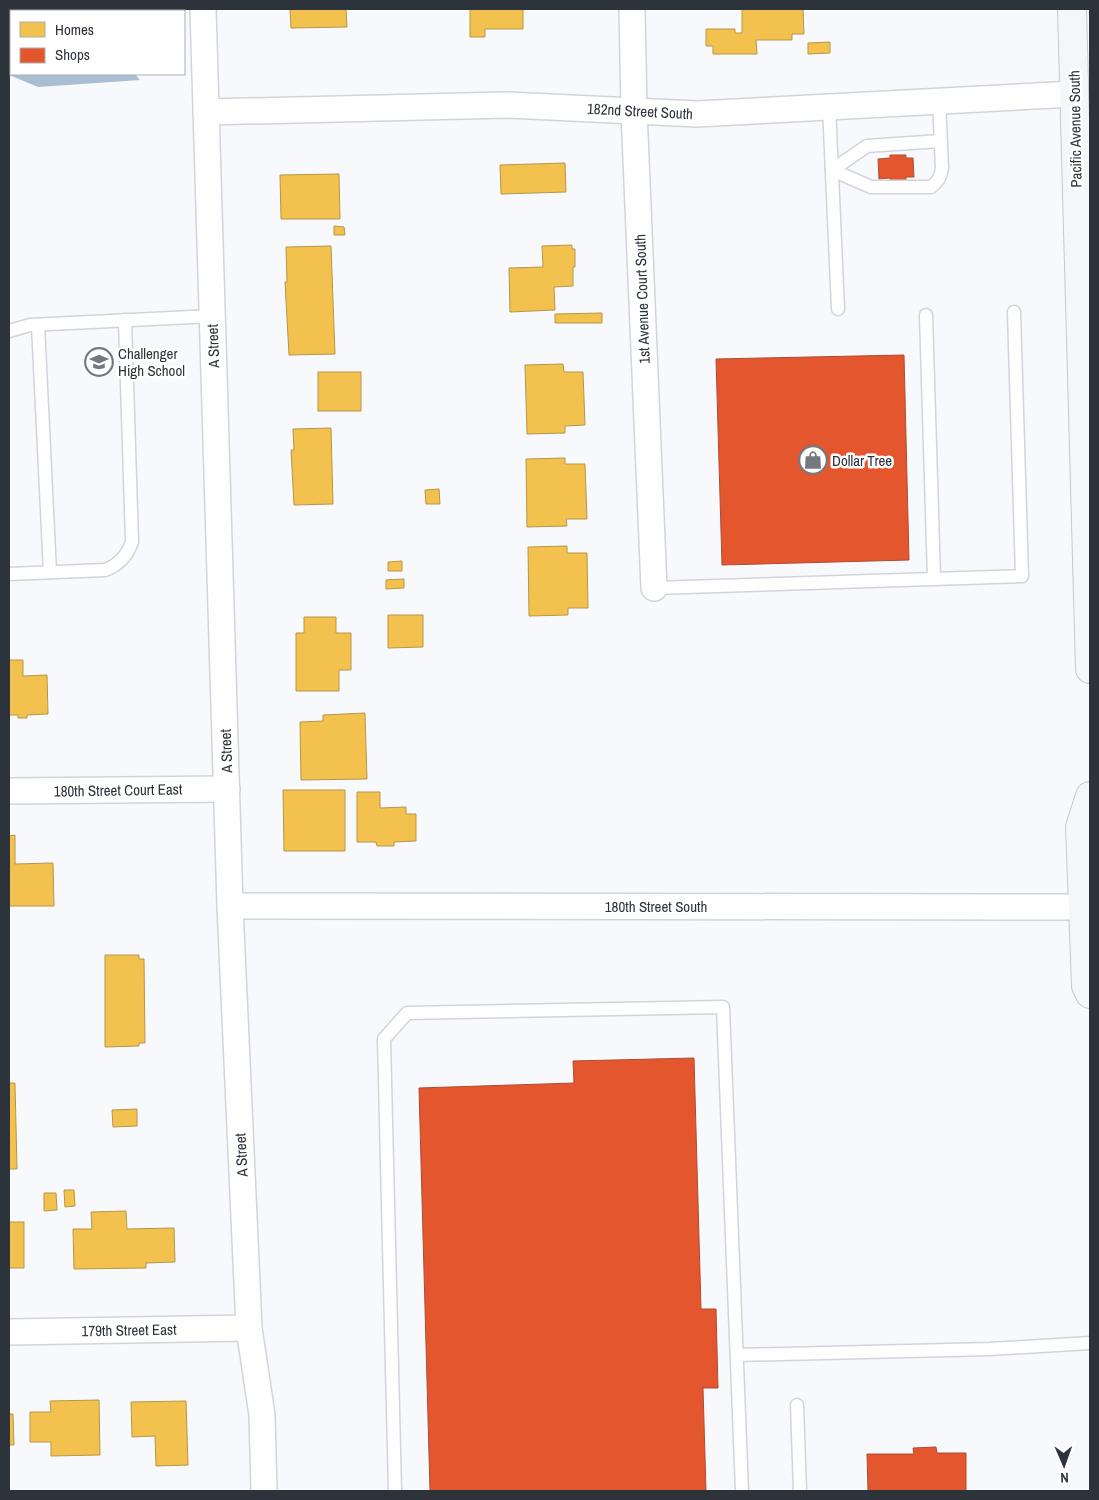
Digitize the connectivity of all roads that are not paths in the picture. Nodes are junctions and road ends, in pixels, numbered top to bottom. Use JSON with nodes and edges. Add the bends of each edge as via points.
{"nodes":[{"id":1,"x":203,"y":9,"type":"edge"},
{"id":2,"x":632,"y":9,"type":"edge"},
{"id":3,"x":1072,"y":9,"type":"edge"},
{"id":4,"x":1074,"y":94,"type":"junction"},
{"id":5,"x":940,"y":100,"type":"junction"},
{"id":6,"x":829,"y":106,"type":"junction"},
{"id":7,"x":634,"y":111,"type":"junction"},
{"id":8,"x":206,"y":112,"type":"junction"},
{"id":9,"x":940,"y":141,"type":"junction"},
{"id":10,"x":832,"y":170,"type":"junction"},
{"id":11,"x":838,"y":309,"type":"dead end"},
{"id":12,"x":1014,"y":312,"type":"dead end"},
{"id":13,"x":926,"y":315,"type":"dead end"},
{"id":14,"x":212,"y":316,"type":"junction"},
{"id":15,"x":125,"y":320,"type":"junction"},
{"id":16,"x":38,"y":325,"type":"junction"},
{"id":17,"x":9,"y":331,"type":"edge"},
{"id":18,"x":50,"y":572,"type":"junction"},
{"id":19,"x":9,"y":574,"type":"edge"},
{"id":20,"x":934,"y":578,"type":"junction"},
{"id":21,"x":654,"y":588,"type":"joint"},
{"id":22,"x":1090,"y":668,"type":"edge"},
{"id":23,"x":227,"y":789,"type":"junction"},
{"id":24,"x":9,"y":791,"type":"edge"},
{"id":25,"x":1090,"y":796,"type":"edge"},
{"id":26,"x":230,"y":906,"type":"junction"},
{"id":27,"x":1083,"y":907,"type":"junction"},
{"id":28,"x":1090,"y":994,"type":"edge"},
{"id":29,"x":249,"y":1328,"type":"junction"},
{"id":30,"x":9,"y":1332,"type":"edge"},
{"id":31,"x":1090,"y":1343,"type":"edge"},
{"id":32,"x":736,"y":1355,"type":"junction"},
{"id":33,"x":797,"y":1405,"type":"dead end"},
{"id":34,"x":264,"y":1491,"type":"edge"},
{"id":35,"x":395,"y":1491,"type":"edge"},
{"id":36,"x":742,"y":1491,"type":"edge"},
{"id":37,"x":800,"y":1491,"type":"edge"}],
"edges":[{"from":1,"to":8,"type":"street","name":"A Street"},
{"from":2,"to":7,"type":"street","name":"1st Avenue Court South"},
{"from":3,"to":4,"type":"main road","name":"Pacific Avenue South"},
{"from":4,"to":5,"type":"street","name":"182nd Street South"},
{"from":4,"to":22,"type":"main road","name":"Pacific Avenue South"},
{"from":5,"to":6,"type":"street","name":"182nd Street South"},
{"from":5,"to":9,"type":"lane"},
{"from":6,"to":7,"type":"street","name":"182nd Street South","via":[[697,114]]},
{"from":6,"to":10,"type":"lane"},
{"from":7,"to":8,"type":"street","name":"182nd Street South","via":[[496,105]]},
{"from":7,"to":21,"type":"street","name":"1st Avenue Court South"},
{"from":8,"to":14,"type":"street","name":"A Street"},
{"from":9,"to":10,"type":"lane","via":[[867,146]]},
{"from":9,"to":10,"type":"lane","via":[[941,175],[930,187],[871,187]]},
{"from":10,"to":11,"type":"lane"},
{"from":12,"to":20,"type":"lane","via":[[1022,576]]},
{"from":13,"to":20,"type":"lane"},
{"from":14,"to":15,"type":"lane"},
{"from":14,"to":23,"type":"street","name":"A Street"},
{"from":15,"to":16,"type":"lane"},
{"from":15,"to":18,"type":"lane","via":[[132,542],[129,552],[116,566],[105,570]]},
{"from":16,"to":17,"type":"lane"},
{"from":16,"to":18,"type":"lane"},
{"from":18,"to":19,"type":"lane"},
{"from":20,"to":21,"type":"lane"},
{"from":23,"to":24,"type":"street","name":"180th Street Court East"},
{"from":23,"to":26,"type":"street","name":"A Street"},
{"from":25,"to":27,"type":"main road","via":[[1080,827]]},
{"from":26,"to":27,"type":"street","name":"180th Street South"},
{"from":26,"to":29,"type":"street","name":"A Street"},
{"from":27,"to":28,"type":"main road","via":[[1086,986]]},
{"from":29,"to":30,"type":"street","name":"179th Street East"},
{"from":29,"to":34,"type":"street","name":"A Street","via":[[262,1415]]},
{"from":31,"to":32,"type":"lane","via":[[990,1349]]},
{"from":32,"to":35,"type":"lane","via":[[723,1007],[407,1013],[384,1039]]},
{"from":32,"to":36,"type":"lane"},
{"from":33,"to":37,"type":"lane"}]}
